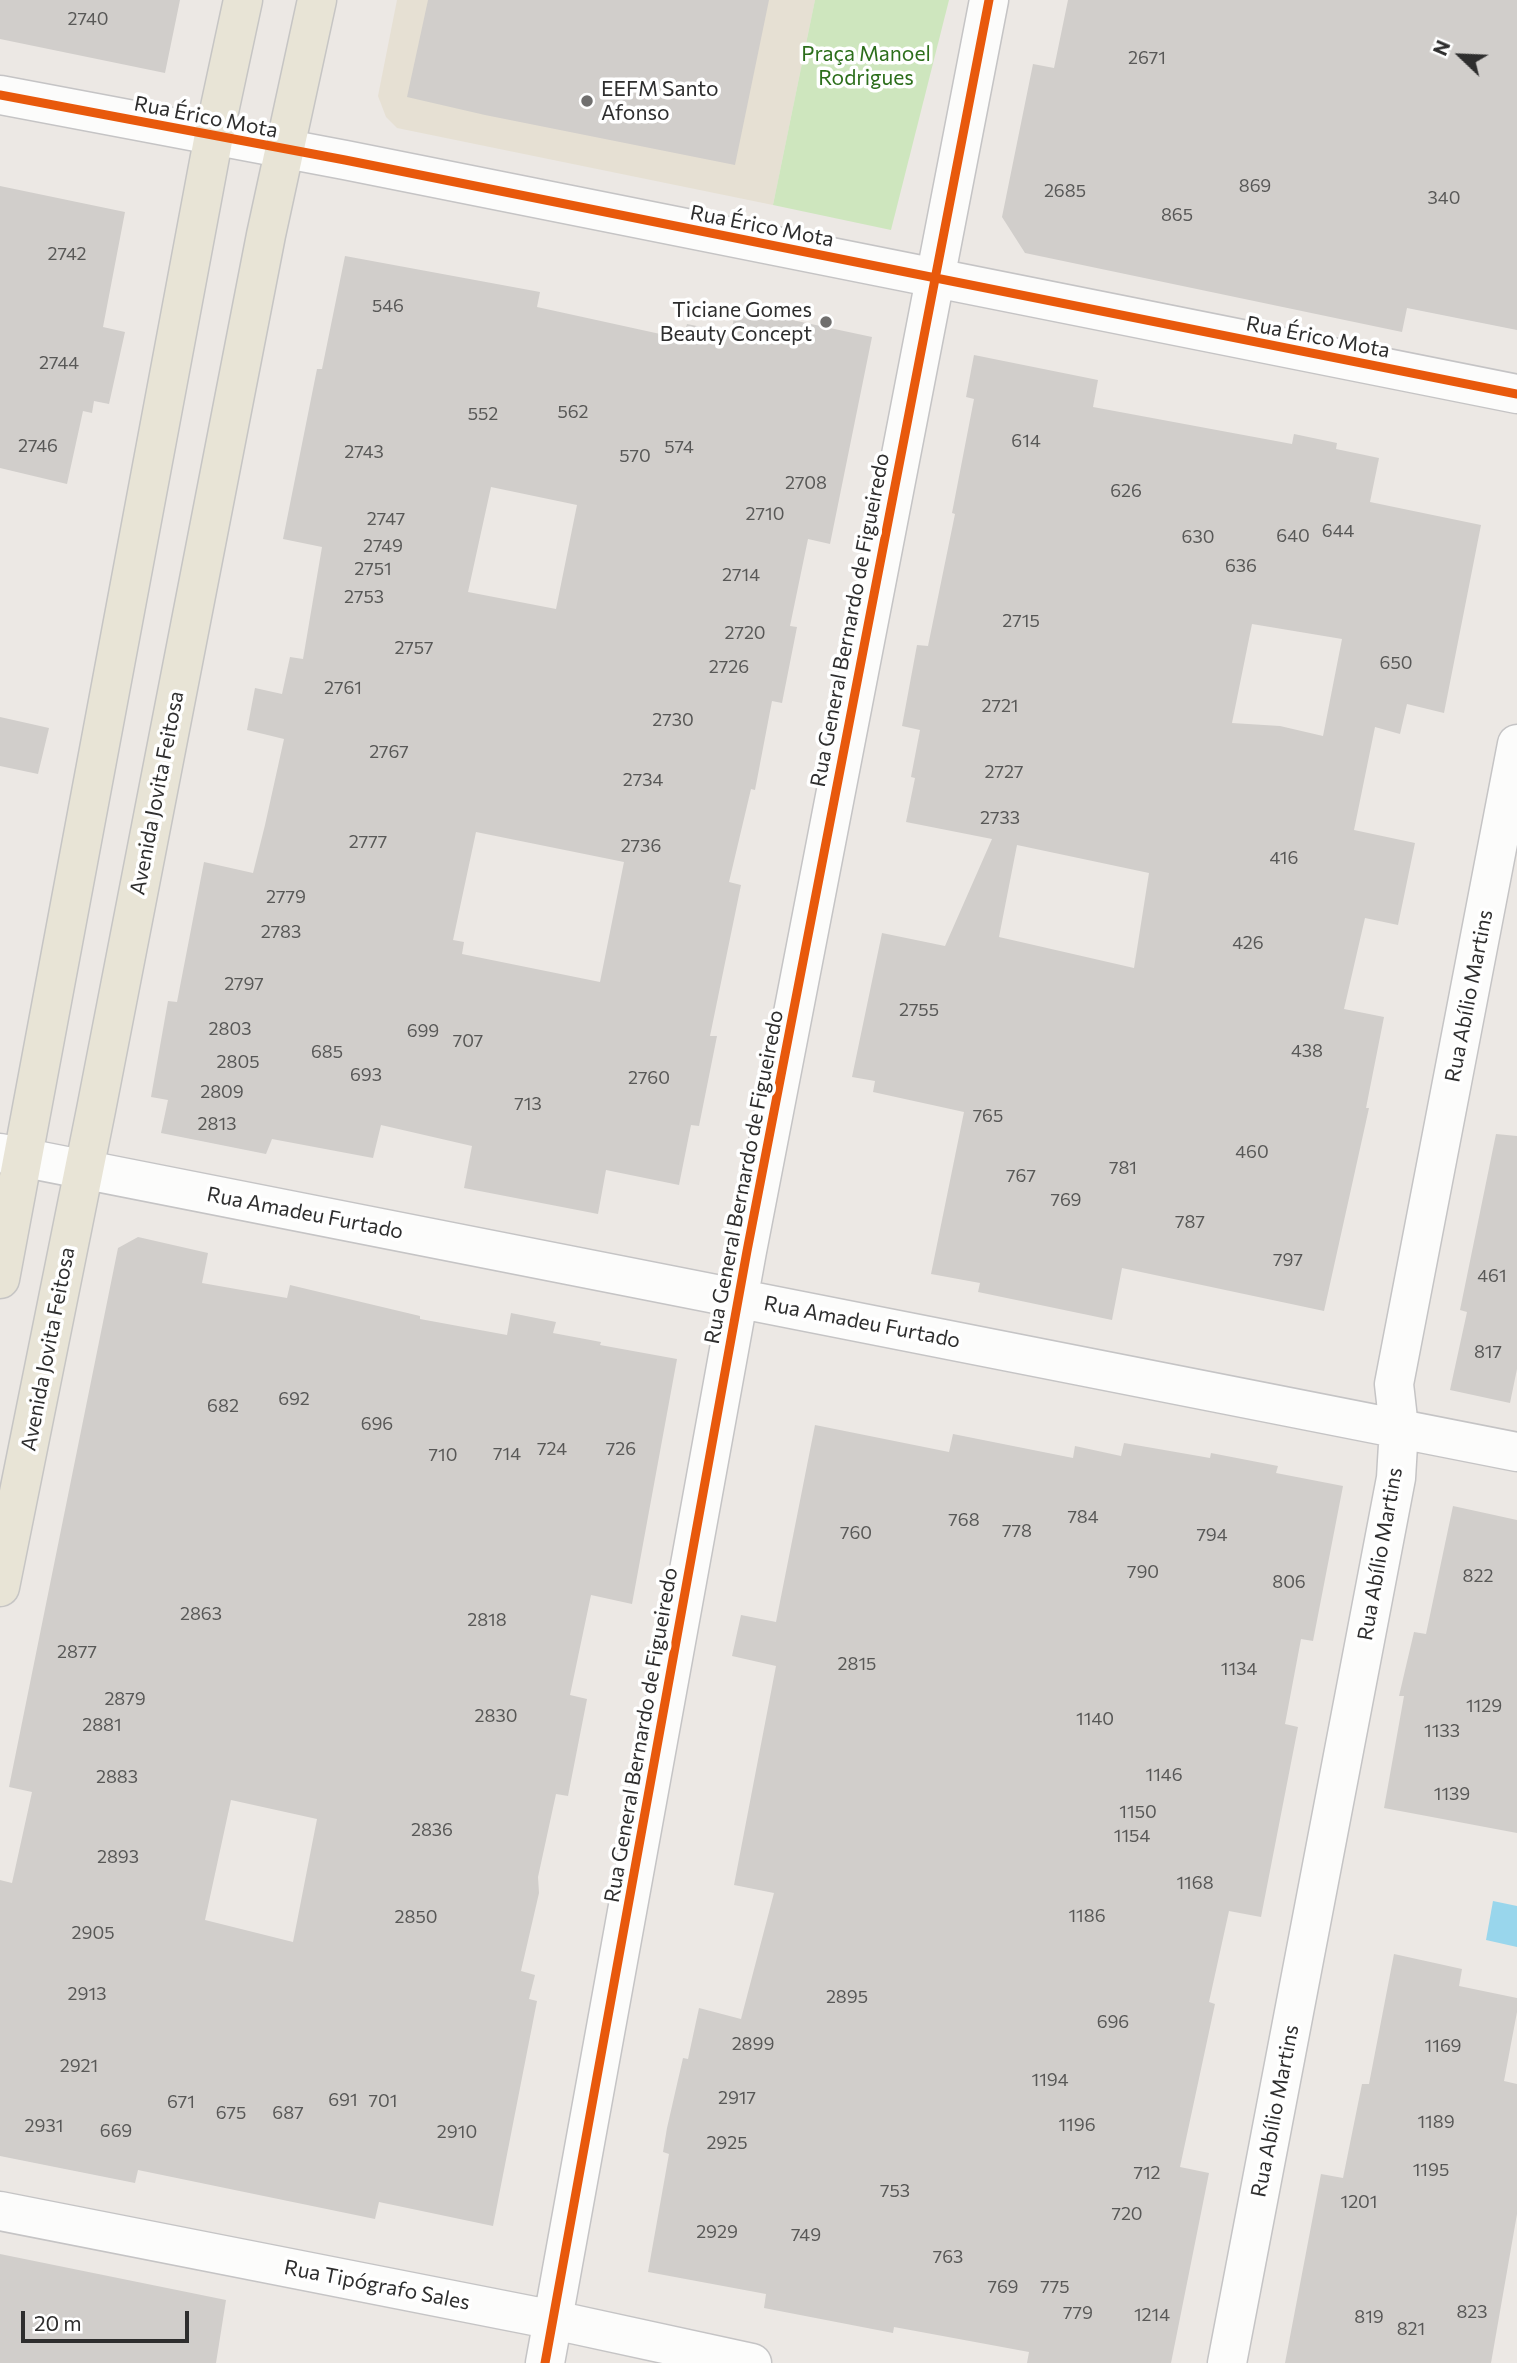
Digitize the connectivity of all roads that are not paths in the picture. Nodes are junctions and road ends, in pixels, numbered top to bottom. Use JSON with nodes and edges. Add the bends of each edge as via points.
{"nodes":[{"id":1,"x":243,"y":0,"type":"edge"},
{"id":2,"x":317,"y":0,"type":"edge"},
{"id":3,"x":989,"y":0,"type":"edge"},
{"id":4,"x":0,"y":95,"type":"edge"},
{"id":5,"x":214,"y":135,"type":"junction"},
{"id":6,"x":286,"y":150,"type":"junction"},
{"id":7,"x":934,"y":279,"type":"junction"},
{"id":8,"x":1517,"y":394,"type":"edge"},
{"id":9,"x":1517,"y":744,"type":"edge"},
{"id":10,"x":12,"y":1155,"type":"edge"},
{"id":11,"x":83,"y":1169,"type":"junction"},
{"id":12,"x":0,"y":1279,"type":"edge"},
{"id":13,"x":738,"y":1297,"type":"junction"},
{"id":14,"x":1399,"y":1429,"type":"junction"},
{"id":15,"x":1517,"y":1452,"type":"edge"},
{"id":16,"x":0,"y":1587,"type":"edge"},
{"id":17,"x":0,"y":2211,"type":"edge"},
{"id":18,"x":554,"y":2320,"type":"junction"},
{"id":19,"x":545,"y":2363,"type":"edge"},
{"id":20,"x":752,"y":2363,"type":"edge"},
{"id":21,"x":1227,"y":2363,"type":"edge"}],
"edges":[{"from":1,"to":5,"type":"main road"},
{"from":2,"to":6,"type":"main road","name":"Avenida Jovita Feitosa"},
{"from":3,"to":7,"type":"street","name":"Rua General Bernardo de Figueiredo"},
{"from":4,"to":5,"type":"street","name":"Rua Érico Mota"},
{"from":5,"to":6,"type":"street","name":"Rua Érico Mota"},
{"from":5,"to":10,"type":"main road"},
{"from":6,"to":7,"type":"street","name":"Rua Érico Mota"},
{"from":6,"to":11,"type":"main road","name":"Avenida Jovita Feitosa"},
{"from":7,"to":8,"type":"street","name":"Rua Érico Mota"},
{"from":7,"to":13,"type":"street","name":"Rua General Bernardo de Figueiredo"},
{"from":9,"to":14,"type":"street","name":"Rua Abílio Martins","via":[[1396,1372]]},
{"from":10,"to":11,"type":"street","name":"Rua Amadeu Furtado"},
{"from":10,"to":12,"type":"main road"},
{"from":11,"to":13,"type":"street","name":"Rua Amadeu Furtado"},
{"from":11,"to":16,"type":"main road","name":"Avenida Jovita Feitosa"},
{"from":13,"to":14,"type":"street","name":"Rua Amadeu Furtado"},
{"from":13,"to":18,"type":"street","name":"Rua General Bernardo de Figueiredo"},
{"from":14,"to":15,"type":"street","name":"Rua Amadeu Furtado"},
{"from":14,"to":21,"type":"street","name":"Rua Abílio Martins","via":[[1396,1478]]},
{"from":17,"to":18,"type":"street","name":"Rua Tipógrafo Sales"},
{"from":18,"to":19,"type":"street","name":"Rua General Bernardo de Figueiredo"},
{"from":18,"to":20,"type":"street","name":"Rua Tipógrafo Sales"}]}
